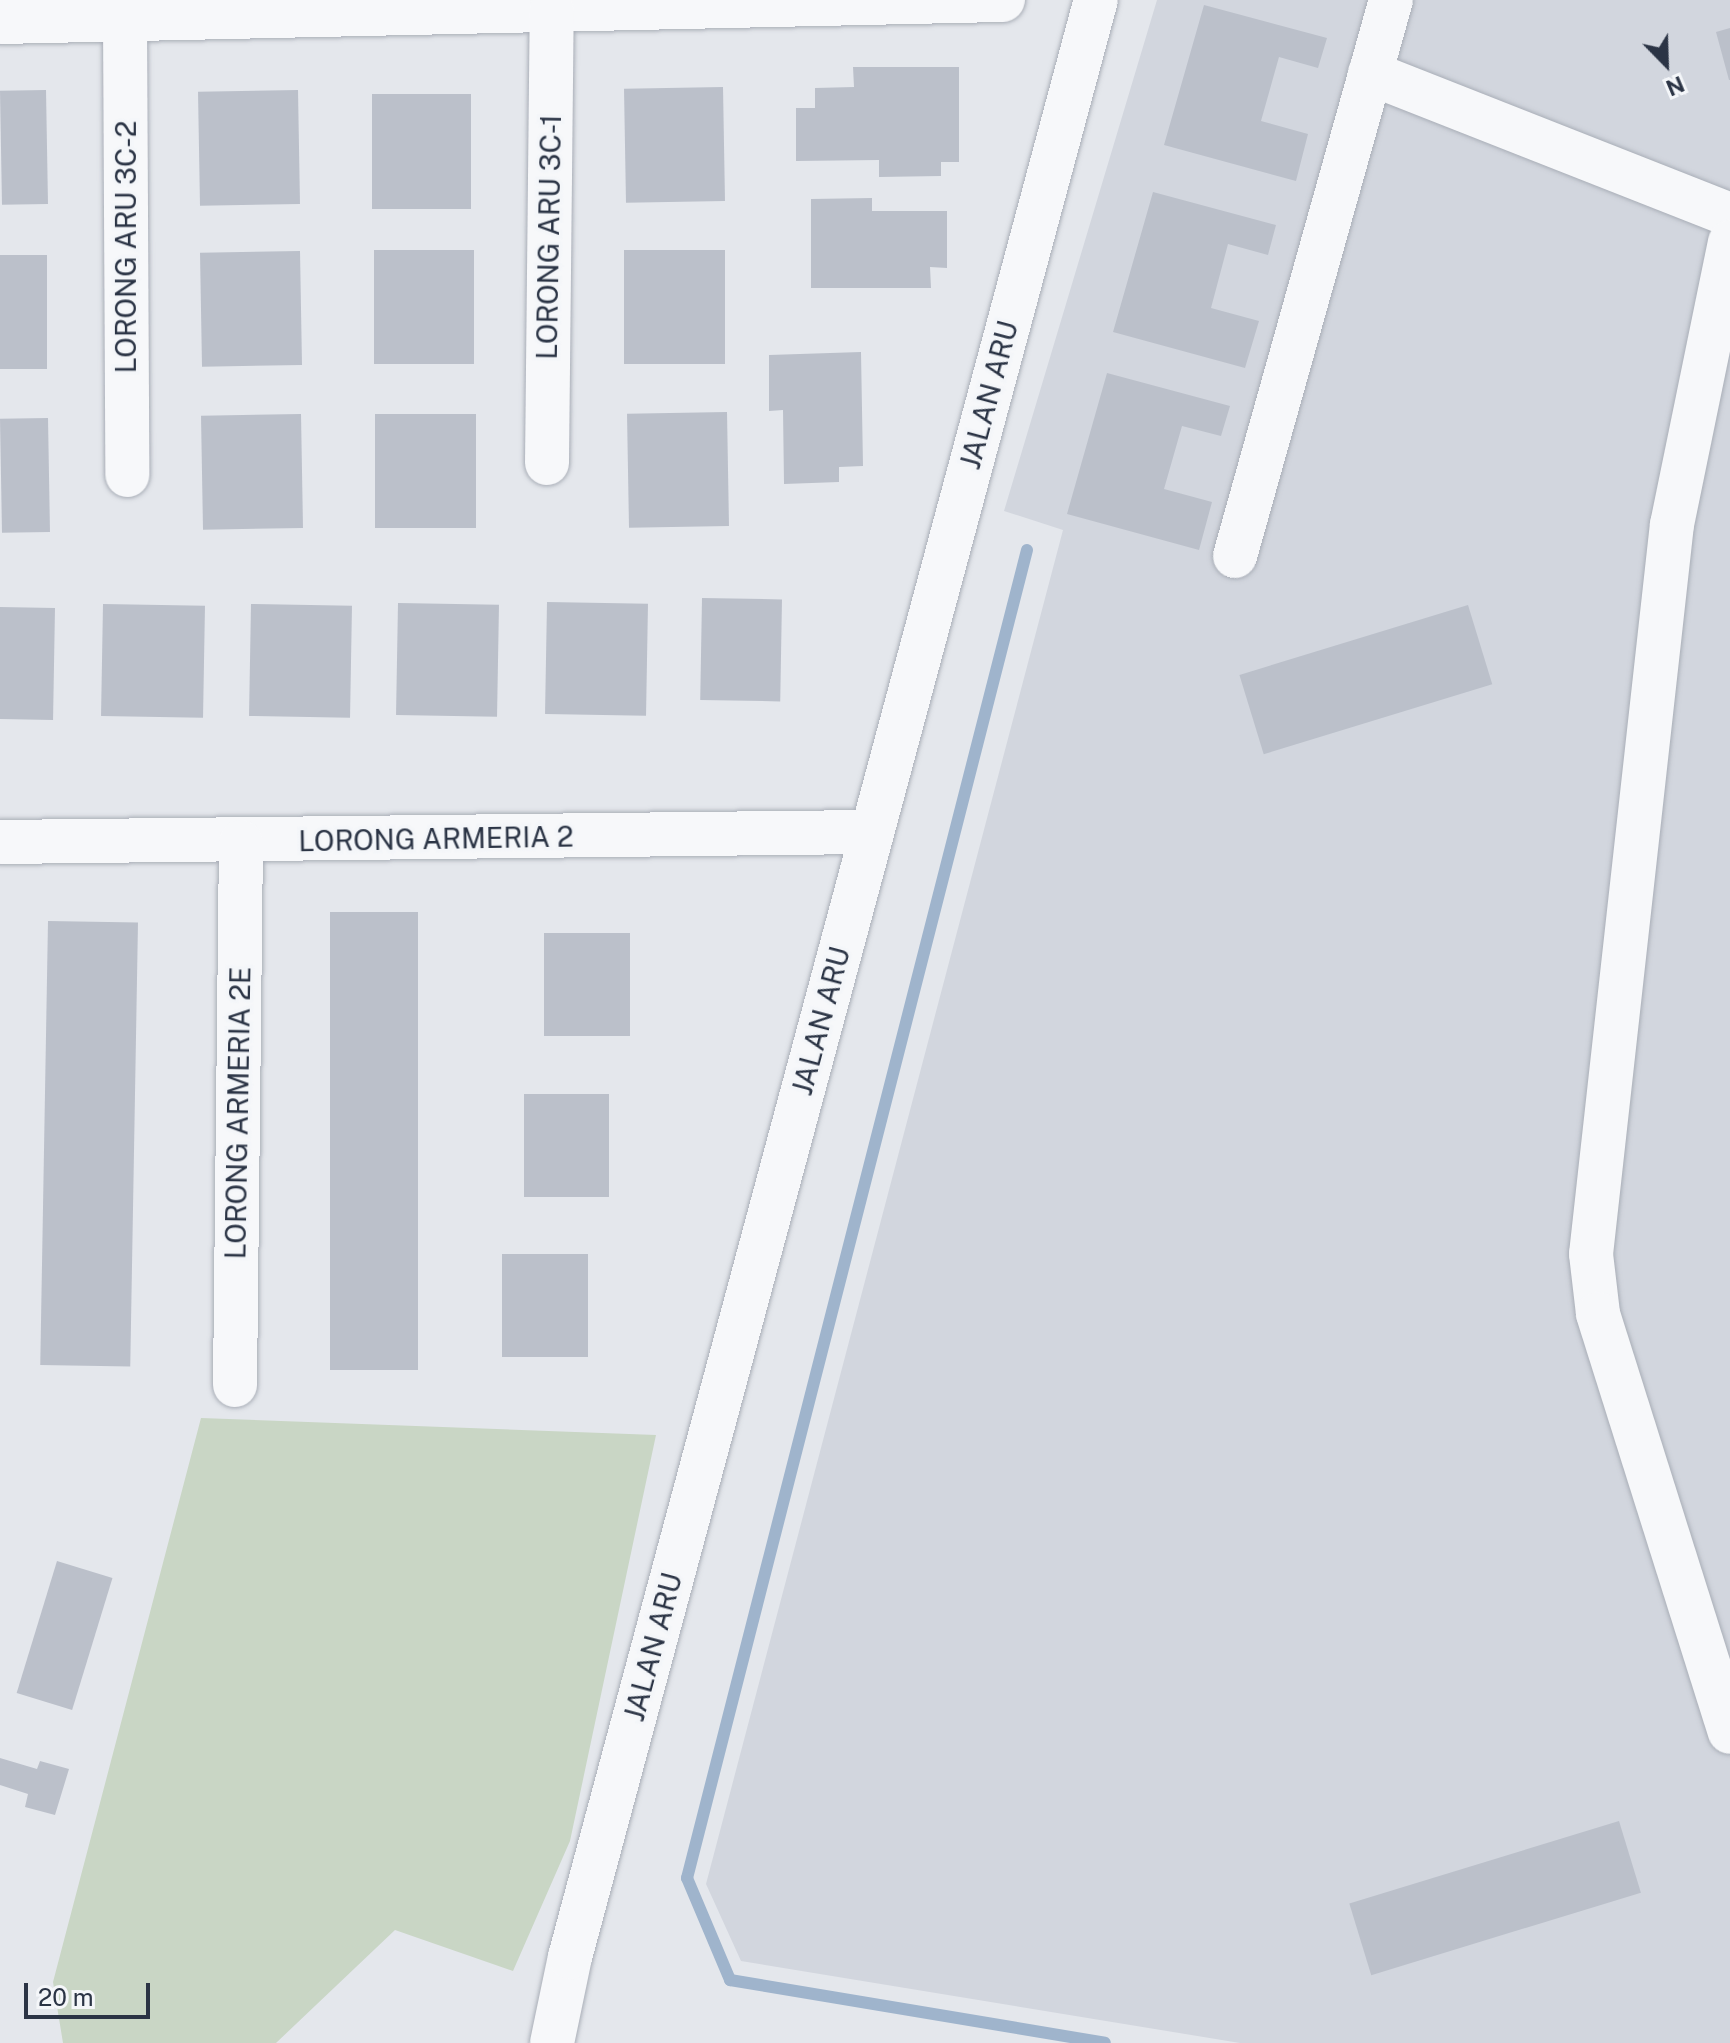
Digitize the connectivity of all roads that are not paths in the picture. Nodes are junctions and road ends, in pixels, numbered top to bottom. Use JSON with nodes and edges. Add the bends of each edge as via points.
{"nodes":[{"id":1,"x":1003,"y":0,"type":"edge"},
{"id":2,"x":1096,"y":0,"type":"edge"},
{"id":3,"x":1391,"y":0,"type":"edge"},
{"id":4,"x":552,"y":10,"type":"junction"},
{"id":5,"x":125,"y":19,"type":"junction"},
{"id":6,"x":0,"y":22,"type":"edge"},
{"id":7,"x":1370,"y":73,"type":"junction"},
{"id":8,"x":1730,"y":215,"type":"edge"},
{"id":9,"x":1730,"y":242,"type":"edge"},
{"id":10,"x":547,"y":463,"type":"dead end"},
{"id":11,"x":127,"y":475,"type":"dead end"},
{"id":12,"x":1235,"y":556,"type":"dead end"},
{"id":13,"x":872,"y":832,"type":"junction"},
{"id":14,"x":0,"y":842,"type":"edge"},
{"id":15,"x":241,"y":842,"type":"junction"},
{"id":16,"x":235,"y":1385,"type":"dead end"},
{"id":17,"x":1730,"y":1732,"type":"edge"},
{"id":18,"x":552,"y":2043,"type":"edge"}],
"edges":[{"from":1,"to":4,"type":"street"},
{"from":2,"to":13,"type":"street","name":"JALAN ARU"},
{"from":3,"to":7,"type":"street"},
{"from":4,"to":5,"type":"street"},
{"from":4,"to":10,"type":"street","name":"LORONG ARU 3C-1"},
{"from":5,"to":6,"type":"street"},
{"from":5,"to":11,"type":"street","name":"LORONG ARU 3C-2"},
{"from":7,"to":8,"type":"street"},
{"from":7,"to":12,"type":"street"},
{"from":9,"to":17,"type":"street","via":[[1672,524],[1591,1254],[1598,1314]]},
{"from":13,"to":15,"type":"street","name":"LORONG ARMERIA 2"},
{"from":13,"to":18,"type":"street","name":"JALAN ARU","via":[[570,1957]]},
{"from":14,"to":15,"type":"street","name":"LORONG ARMERIA 2"},
{"from":15,"to":16,"type":"street","name":"LORONG ARMERIA 2E"}]}
